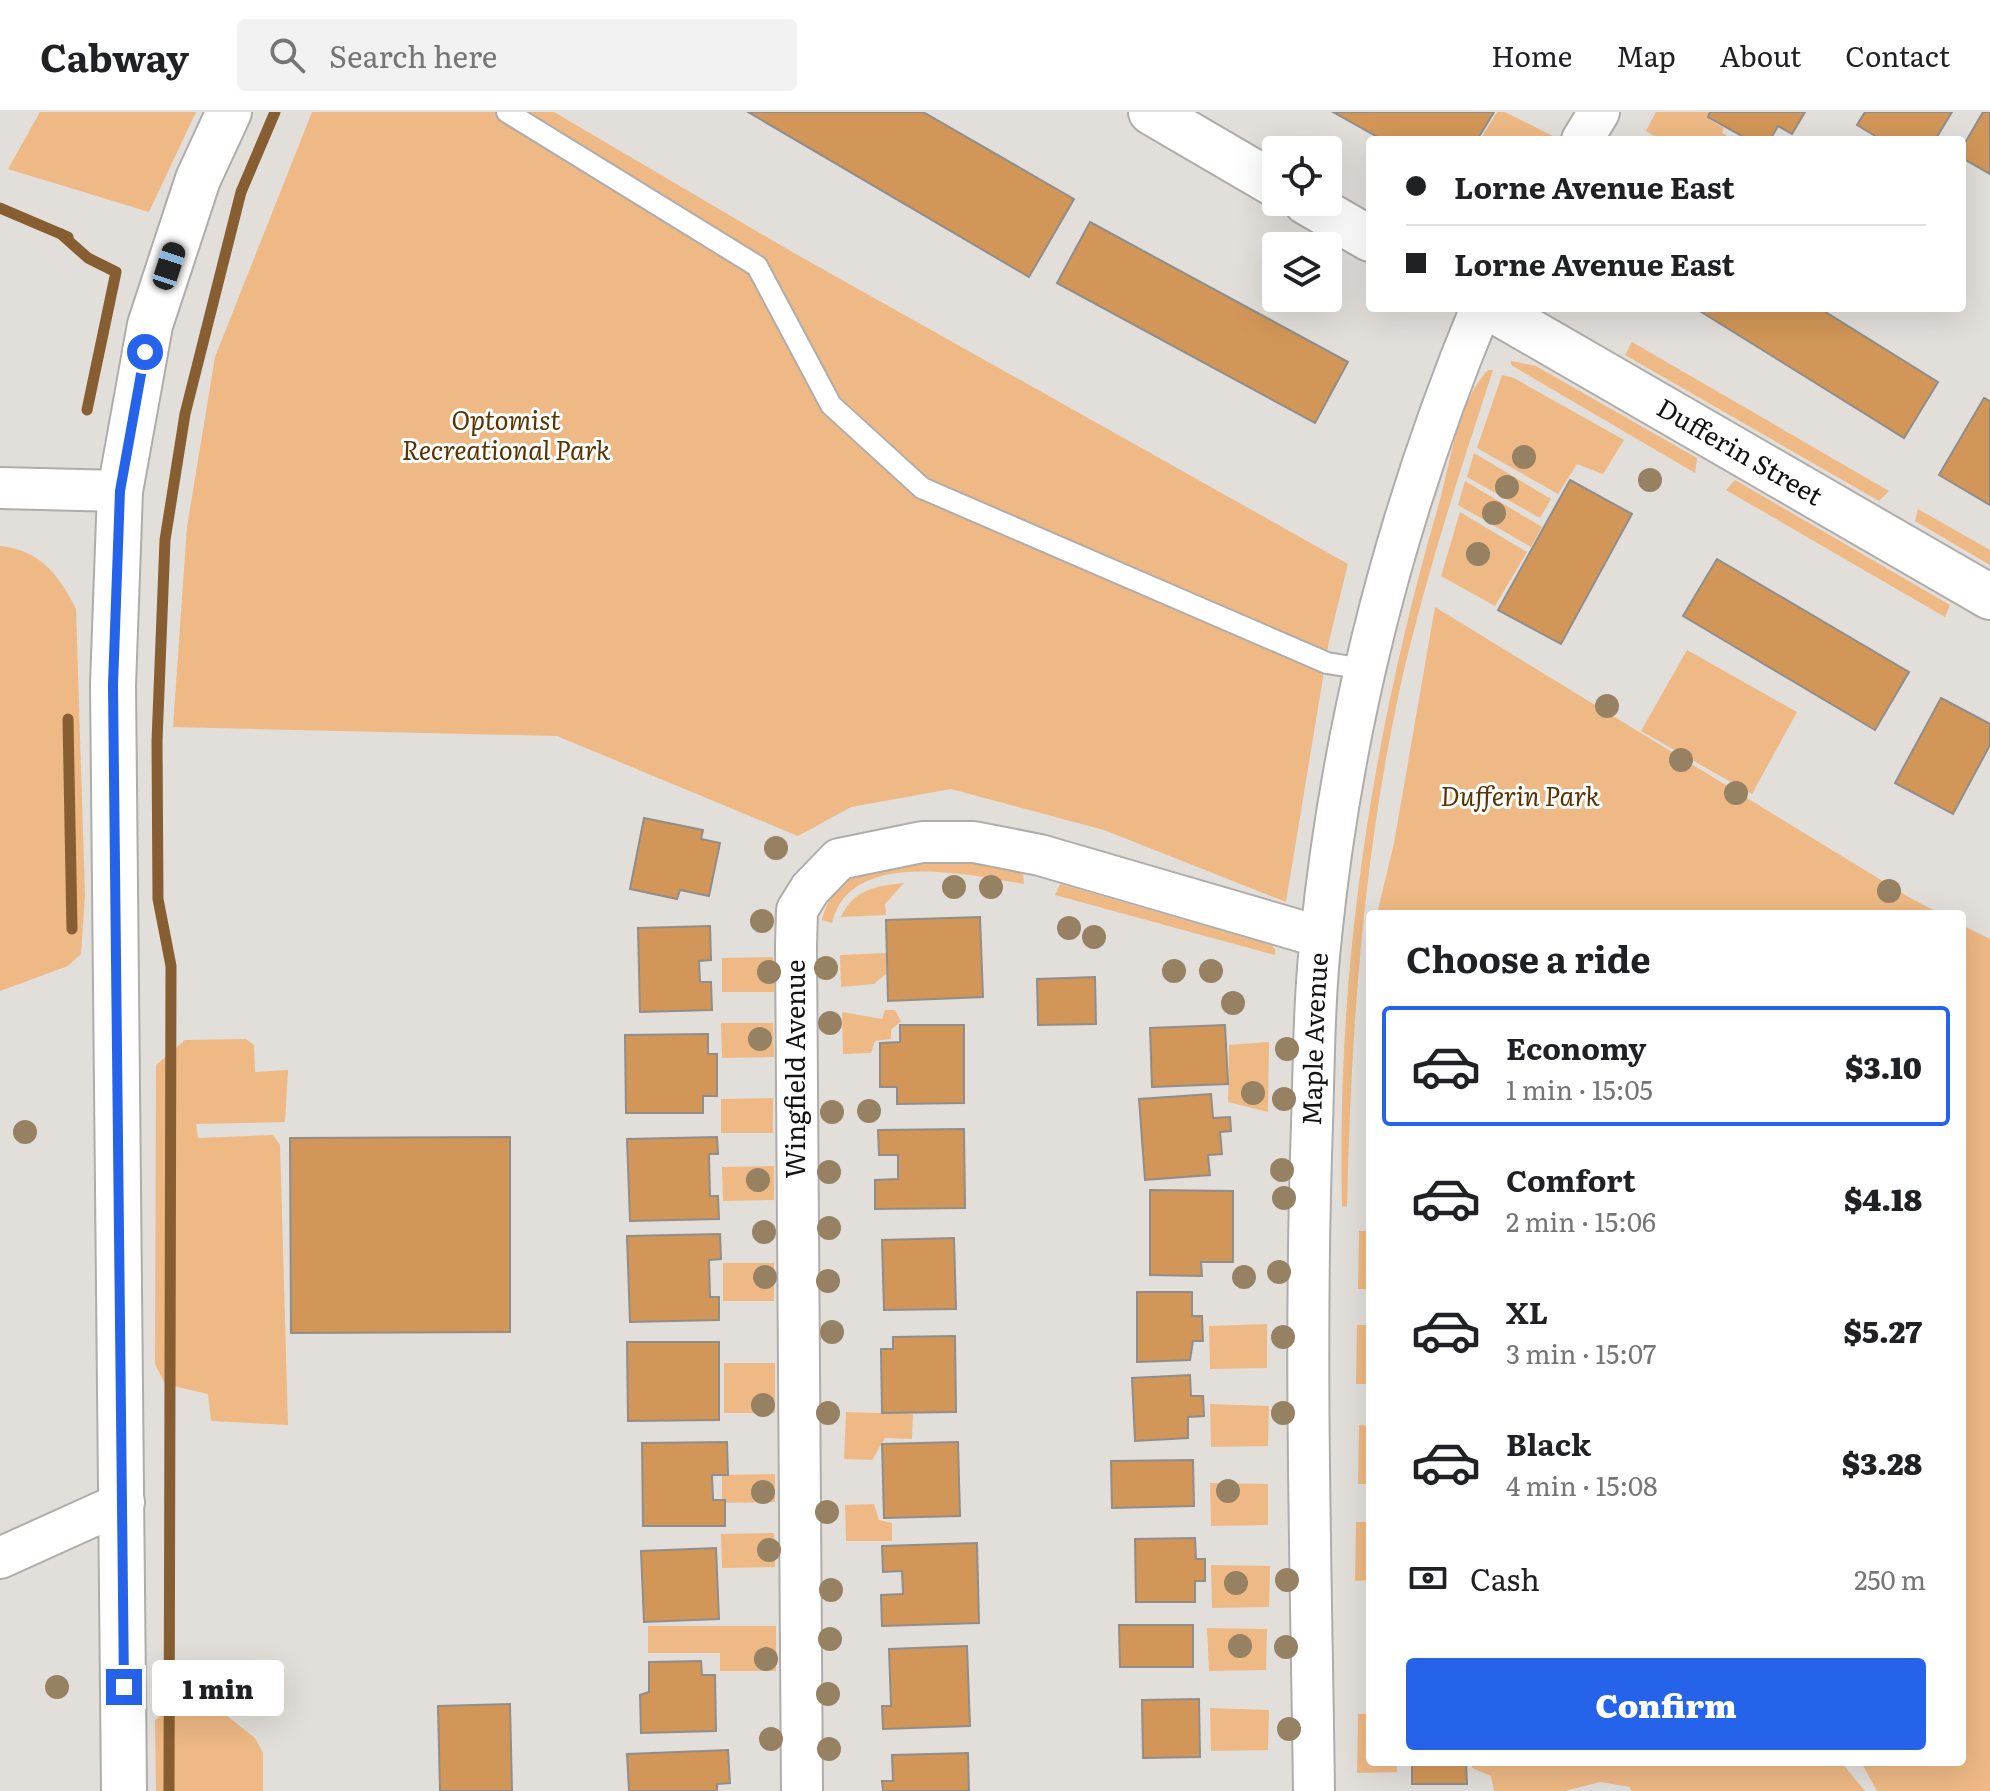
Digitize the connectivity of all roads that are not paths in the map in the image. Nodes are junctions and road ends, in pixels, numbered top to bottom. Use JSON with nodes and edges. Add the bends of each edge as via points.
{"nodes":[{"id":1,"x":229,"y":112,"type":"edge"},
{"id":2,"x":507,"y":112,"type":"edge"},
{"id":3,"x":1151,"y":112,"type":"edge"},
{"id":4,"x":1599,"y":112,"type":"edge"},
{"id":5,"x":1584,"y":136,"type":"edge"},
{"id":6,"x":1262,"y":177,"type":"edge"},
{"id":7,"x":1330,"y":216,"type":"edge"},
{"id":8,"x":1366,"y":237,"type":"edge"},
{"id":9,"x":1479,"y":312,"type":"edge"},
{"id":10,"x":1497,"y":312,"type":"edge"},
{"id":11,"x":0,"y":488,"type":"edge"},
{"id":12,"x":120,"y":491,"type":"junction"},
{"id":13,"x":1990,"y":597,"type":"edge"},
{"id":14,"x":1364,"y":669,"type":"junction"},
{"id":15,"x":1321,"y":937,"type":"junction"},
{"id":16,"x":124,"y":1502,"type":"junction"},
{"id":17,"x":0,"y":1558,"type":"edge"},
{"id":18,"x":124,"y":1791,"type":"edge"},
{"id":19,"x":802,"y":1791,"type":"edge"},
{"id":20,"x":1314,"y":1791,"type":"edge"}],
"edges":[{"from":1,"to":12,"type":"main road","via":[[198,179],[150,325]]},
{"from":2,"to":14,"type":"lane","via":[[757,266],[831,405],[922,488],[1327,663]]},
{"from":3,"to":6,"type":"main road"},
{"from":4,"to":5,"type":"street"},
{"from":7,"to":8,"type":"main road"},
{"from":9,"to":14,"type":"street","name":"Maple Avenue","via":[[1446,392],[1404,522]]},
{"from":10,"to":13,"type":"main road","name":"Dufferin Street"},
{"from":11,"to":12,"type":"street"},
{"from":12,"to":16,"type":"main road","via":[[113,685]]},
{"from":14,"to":15,"type":"street","name":"Maple Avenue","via":[[1340,793]]},
{"from":15,"to":19,"type":"street","name":"Wingfield Avenue","via":[[1040,855],[974,842],[922,842],[839,859],[797,910]]},
{"from":15,"to":20,"type":"street","name":"Maple Avenue","via":[[1307,1251]]},
{"from":16,"to":17,"type":"street"},
{"from":16,"to":18,"type":"main road"}]}
